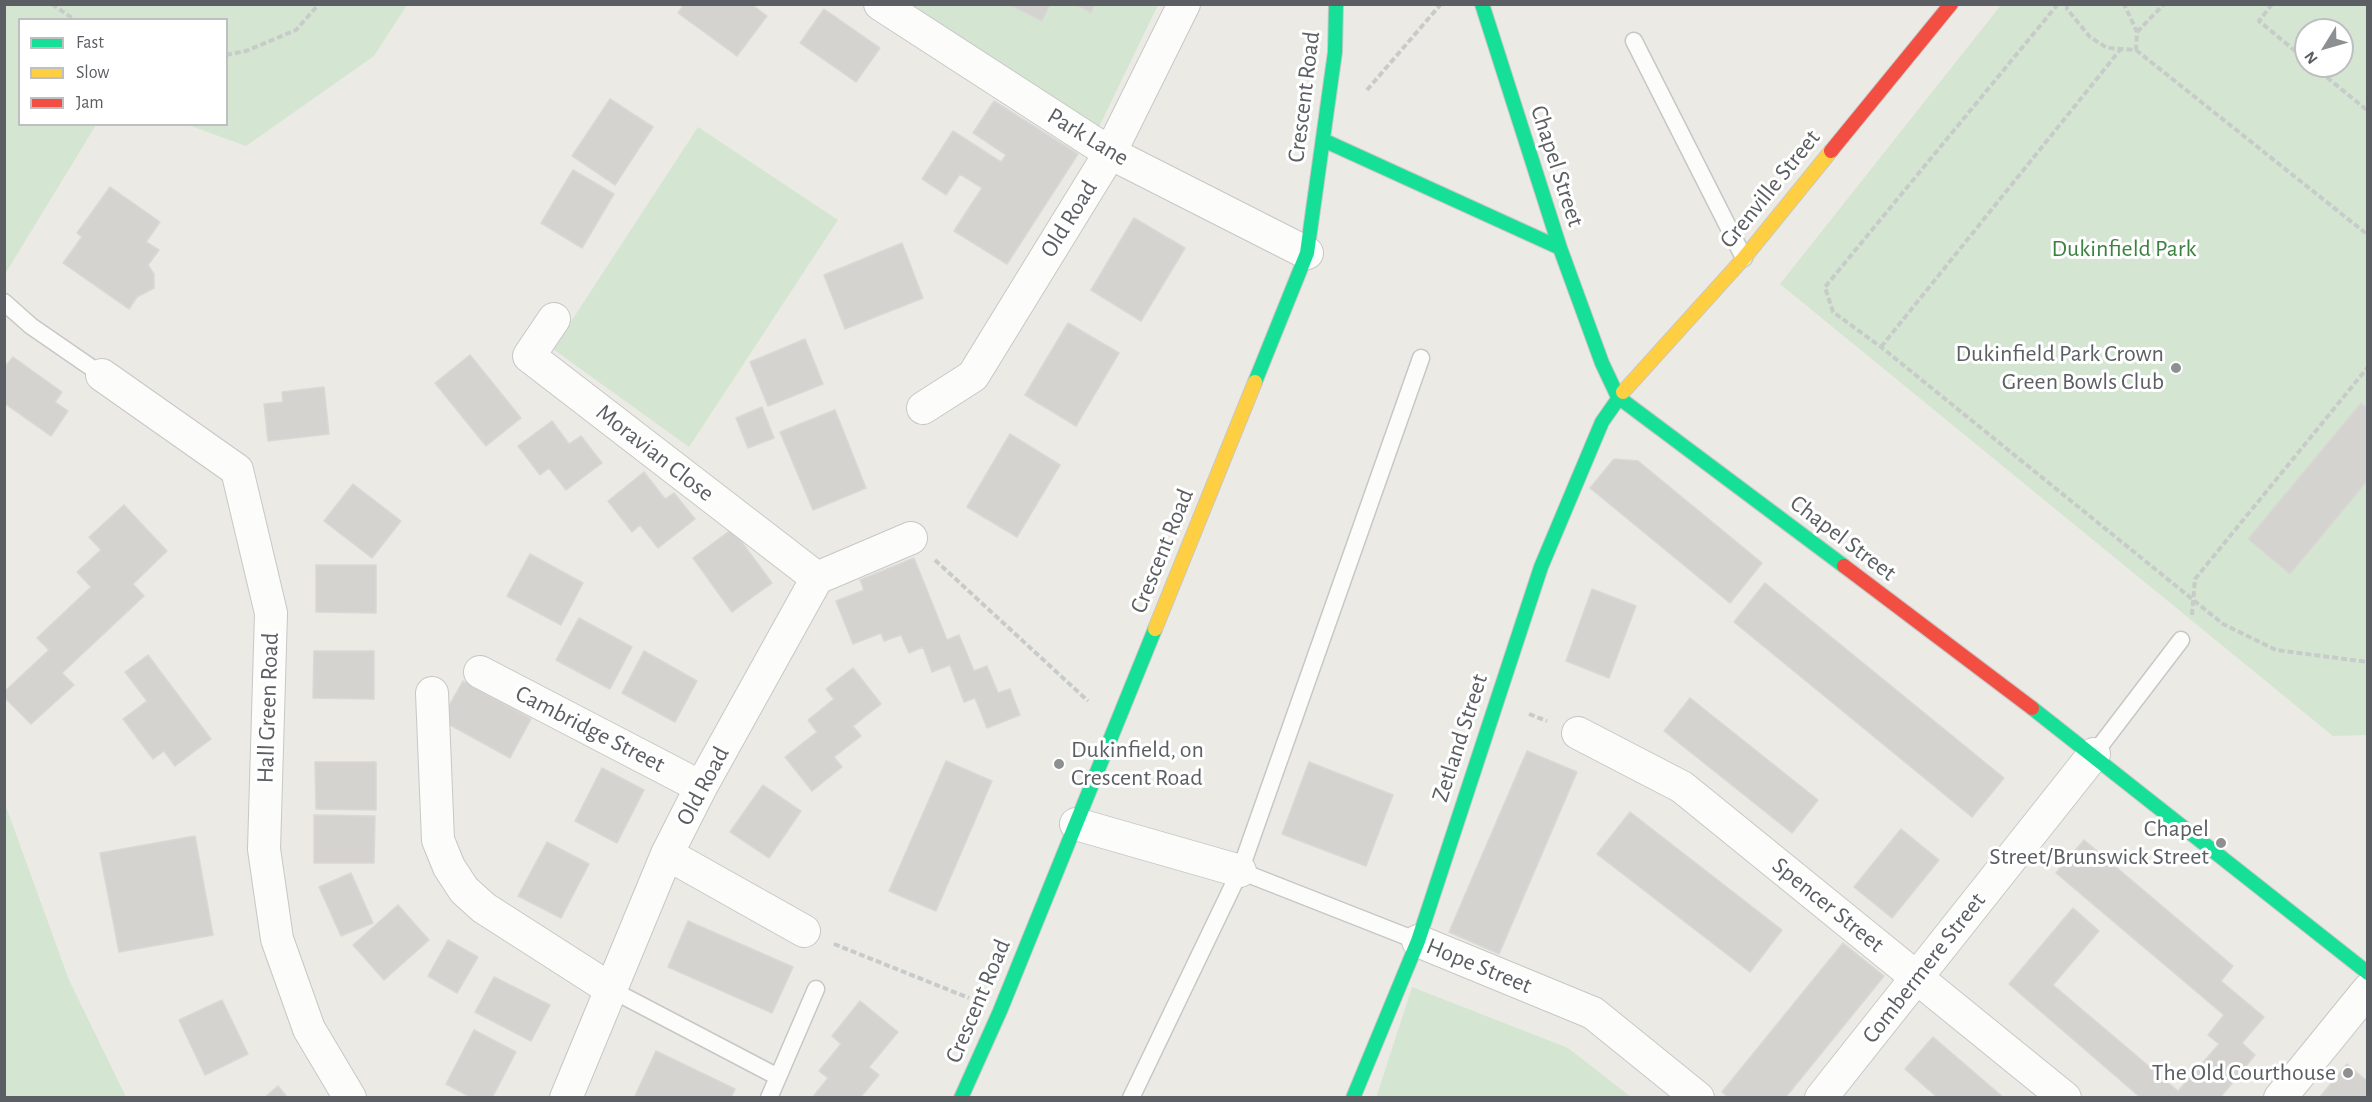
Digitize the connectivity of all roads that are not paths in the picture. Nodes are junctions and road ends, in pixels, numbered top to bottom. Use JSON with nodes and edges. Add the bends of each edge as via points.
{"nodes":[{"id":1,"x":880,"y":4,"type":"edge"},
{"id":2,"x":1184,"y":4,"type":"edge"},
{"id":3,"x":1336,"y":4,"type":"edge"},
{"id":4,"x":1482,"y":4,"type":"edge"},
{"id":5,"x":1951,"y":4,"type":"edge"},
{"id":6,"x":1634,"y":40,"type":"dead end"},
{"id":7,"x":1323,"y":140,"type":"junction"},
{"id":8,"x":1110,"y":153,"type":"junction"},
{"id":9,"x":1560,"y":248,"type":"junction"},
{"id":10,"x":1307,"y":253,"type":"junction"},
{"id":11,"x":1744,"y":258,"type":"junction"},
{"id":12,"x":4,"y":302,"type":"edge"},
{"id":13,"x":554,"y":319,"type":"dead end"},
{"id":14,"x":1420,"y":358,"type":"dead end"},
{"id":15,"x":102,"y":375,"type":"joint"},
{"id":16,"x":1618,"y":397,"type":"junction"},
{"id":17,"x":923,"y":408,"type":"dead end"},
{"id":18,"x":911,"y":538,"type":"road end"},
{"id":19,"x":817,"y":578,"type":"junction"},
{"id":20,"x":2181,"y":640,"type":"road end"},
{"id":21,"x":480,"y":672,"type":"dead end"},
{"id":22,"x":432,"y":693,"type":"dead end"},
{"id":23,"x":1578,"y":733,"type":"road end"},
{"id":24,"x":2094,"y":754,"type":"junction"},
{"id":25,"x":701,"y":787,"type":"junction"},
{"id":26,"x":1076,"y":824,"type":"junction"},
{"id":27,"x":667,"y":854,"type":"junction"},
{"id":28,"x":1240,"y":871,"type":"junction"},
{"id":29,"x":804,"y":931,"type":"road end"},
{"id":30,"x":1418,"y":941,"type":"junction"},
{"id":31,"x":2367,"y":973,"type":"edge"},
{"id":32,"x":1917,"y":977,"type":"junction"},
{"id":33,"x":816,"y":989,"type":"dead end"},
{"id":34,"x":612,"y":990,"type":"junction"},
{"id":35,"x":2367,"y":990,"type":"edge"},
{"id":36,"x":778,"y":1077,"type":"junction"},
{"id":37,"x":2055,"y":1089,"type":"edge"},
{"id":38,"x":350,"y":1098,"type":"edge"},
{"id":39,"x":567,"y":1098,"type":"edge"},
{"id":40,"x":769,"y":1098,"type":"edge"},
{"id":41,"x":961,"y":1098,"type":"edge"},
{"id":42,"x":1131,"y":1098,"type":"edge"},
{"id":43,"x":1353,"y":1098,"type":"edge"},
{"id":44,"x":1698,"y":1098,"type":"edge"},
{"id":45,"x":1821,"y":1098,"type":"edge"},
{"id":46,"x":2280,"y":1098,"type":"edge"}],
"edges":[{"from":1,"to":8,"type":"street","name":"Park Lane"},
{"from":2,"to":8,"type":"street","name":"Old Road"},
{"from":3,"to":7,"type":"street","name":"Crescent Road","via":[[1335,52]]},
{"from":4,"to":9,"type":"street","name":"Chapel Street"},
{"from":5,"to":11,"type":"street","name":"Grenville Street"},
{"from":6,"to":11,"type":"lane"},
{"from":7,"to":9,"type":"street"},
{"from":7,"to":10,"type":"street","name":"Crescent Road"},
{"from":8,"to":10,"type":"street","name":"Park Lane"},
{"from":8,"to":17,"type":"street","name":"Old Road","via":[[973,376]]},
{"from":9,"to":16,"type":"street","name":"Chapel Street"},
{"from":10,"to":26,"type":"street","name":"Crescent Road"},
{"from":11,"to":16,"type":"street","name":"Grenville Street"},
{"from":12,"to":15,"type":"lane","via":[[31,326]]},
{"from":13,"to":19,"type":"street","name":"Moravian Close","via":[[529,356]]},
{"from":14,"to":28,"type":"lane"},
{"from":15,"to":38,"type":"street","name":"Hall Green Road","via":[[237,470],[271,613],[264,849],[277,939],[309,1029]]},
{"from":16,"to":24,"type":"street","name":"Chapel Street"},
{"from":16,"to":30,"type":"street","name":"Zetland Street","via":[[1602,422],[1541,567]]},
{"from":18,"to":19,"type":"street"},
{"from":19,"to":25,"type":"street","name":"Old Road"},
{"from":20,"to":24,"type":"lane"},
{"from":21,"to":25,"type":"street","name":"Cambridge Street"},
{"from":22,"to":34,"type":"street","via":[[438,840],[449,867],[464,890],[484,908]]},
{"from":23,"to":32,"type":"street","name":"Spencer Street","via":[[1682,787]]},
{"from":24,"to":31,"type":"street","name":"Chapel Street"},
{"from":24,"to":32,"type":"street","name":"Combermere Street"},
{"from":25,"to":27,"type":"street","name":"Old Road"},
{"from":26,"to":28,"type":"street"},
{"from":26,"to":41,"type":"street","name":"Crescent Road"},
{"from":27,"to":29,"type":"street"},
{"from":27,"to":34,"type":"street","name":"Old Road"},
{"from":28,"to":30,"type":"lane","name":"Hope Street"},
{"from":28,"to":42,"type":"lane"},
{"from":30,"to":43,"type":"street","name":"Zetland Street"},
{"from":30,"to":44,"type":"street","name":"Hope Street","via":[[1593,1013]]},
{"from":32,"to":37,"type":"street","name":"Spencer Street"},
{"from":32,"to":45,"type":"street","name":"Combermere Street"},
{"from":33,"to":36,"type":"lane"},
{"from":34,"to":36,"type":"lane"},
{"from":34,"to":39,"type":"street","name":"Old Road"},
{"from":35,"to":46,"type":"street"},
{"from":36,"to":40,"type":"lane"}]}
